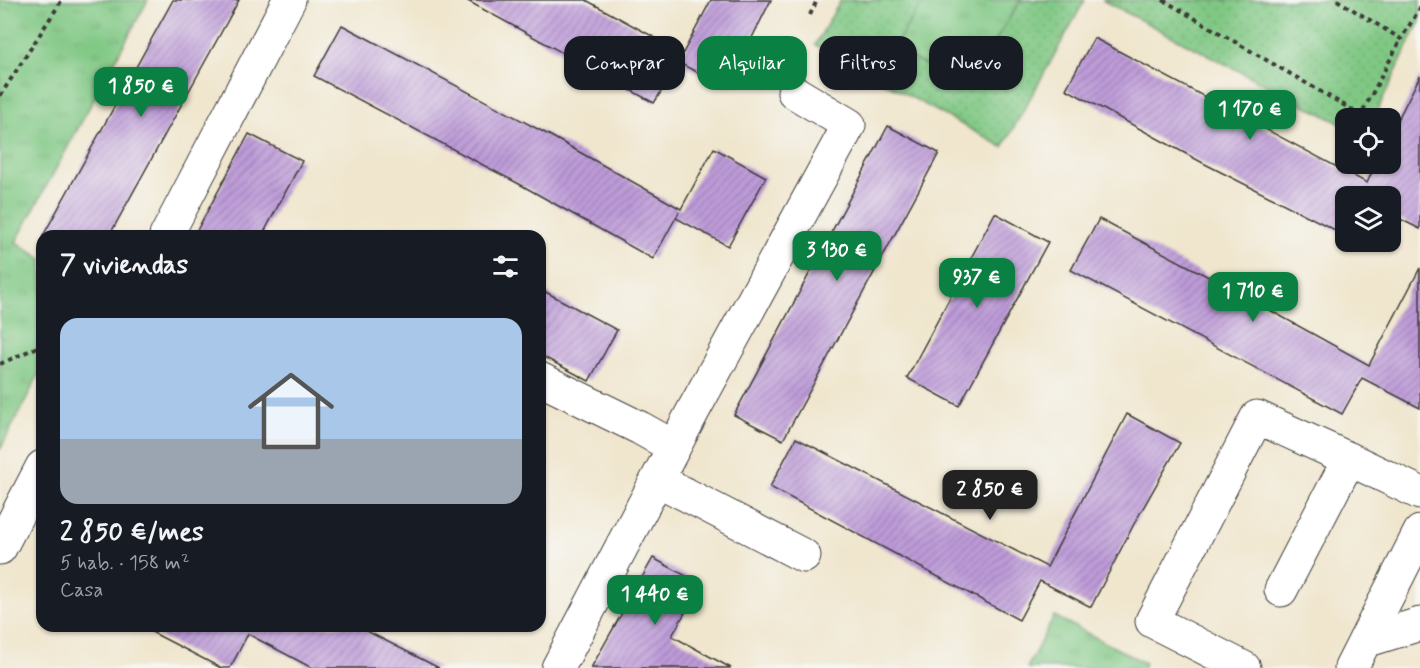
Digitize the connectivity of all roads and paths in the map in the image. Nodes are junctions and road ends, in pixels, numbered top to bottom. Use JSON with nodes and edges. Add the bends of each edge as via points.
{"nodes":[{"id":1,"x":62,"y":0,"type":"edge"},
{"id":2,"x":289,"y":0,"type":"edge"},
{"id":3,"x":817,"y":0,"type":"edge"},
{"id":4,"x":1162,"y":0,"type":"edge"},
{"id":5,"x":1337,"y":0,"type":"edge"},
{"id":6,"x":1420,"y":8,"type":"edge"},
{"id":7,"x":810,"y":15,"type":"dead end"},
{"id":8,"x":1401,"y":39,"type":"junction"},
{"id":9,"x":794,"y":92,"type":"dead end"},
{"id":10,"x":0,"y":96,"type":"edge"},
{"id":11,"x":169,"y":230,"type":"edge"},
{"id":12,"x":36,"y":348,"type":"edge"},
{"id":13,"x":0,"y":364,"type":"edge"},
{"id":14,"x":546,"y":382,"type":"edge"},
{"id":15,"x":674,"y":447,"type":"junction"},
{"id":16,"x":1349,"y":459,"type":"junction"},
{"id":17,"x":36,"y":479,"type":"edge"},
{"id":18,"x":658,"y":480,"type":"junction"},
{"id":19,"x":1420,"y":493,"type":"edge"},
{"id":20,"x":1420,"y":532,"type":"edge"},
{"id":21,"x":0,"y":548,"type":"edge"},
{"id":22,"x":804,"y":556,"type":"dead end"},
{"id":23,"x":1281,"y":590,"type":"dead end"},
{"id":24,"x":1420,"y":624,"type":"edge"},
{"id":25,"x":1358,"y":654,"type":"edge"},
{"id":26,"x":558,"y":668,"type":"edge"},
{"id":27,"x":1244,"y":668,"type":"edge"}],
"edges":[{"from":1,"to":10,"type":"path"},
{"from":2,"to":11,"type":"lane"},
{"from":3,"to":7,"type":"path"},
{"from":4,"to":8,"type":"path","via":[[1362,115]]},
{"from":5,"to":8,"type":"path"},
{"from":6,"to":8,"type":"path"},
{"from":9,"to":15,"type":"lane","via":[[849,124]]},
{"from":12,"to":13,"type":"path"},
{"from":14,"to":15,"type":"lane"},
{"from":15,"to":18,"type":"lane"},
{"from":16,"to":19,"type":"lane"},
{"from":16,"to":23,"type":"lane"},
{"from":16,"to":27,"type":"lane","via":[[1257,417],[1152,621]]},
{"from":17,"to":21,"type":"lane"},
{"from":18,"to":22,"type":"lane"},
{"from":18,"to":26,"type":"lane"},
{"from":20,"to":25,"type":"lane"},
{"from":24,"to":25,"type":"lane"}]}
